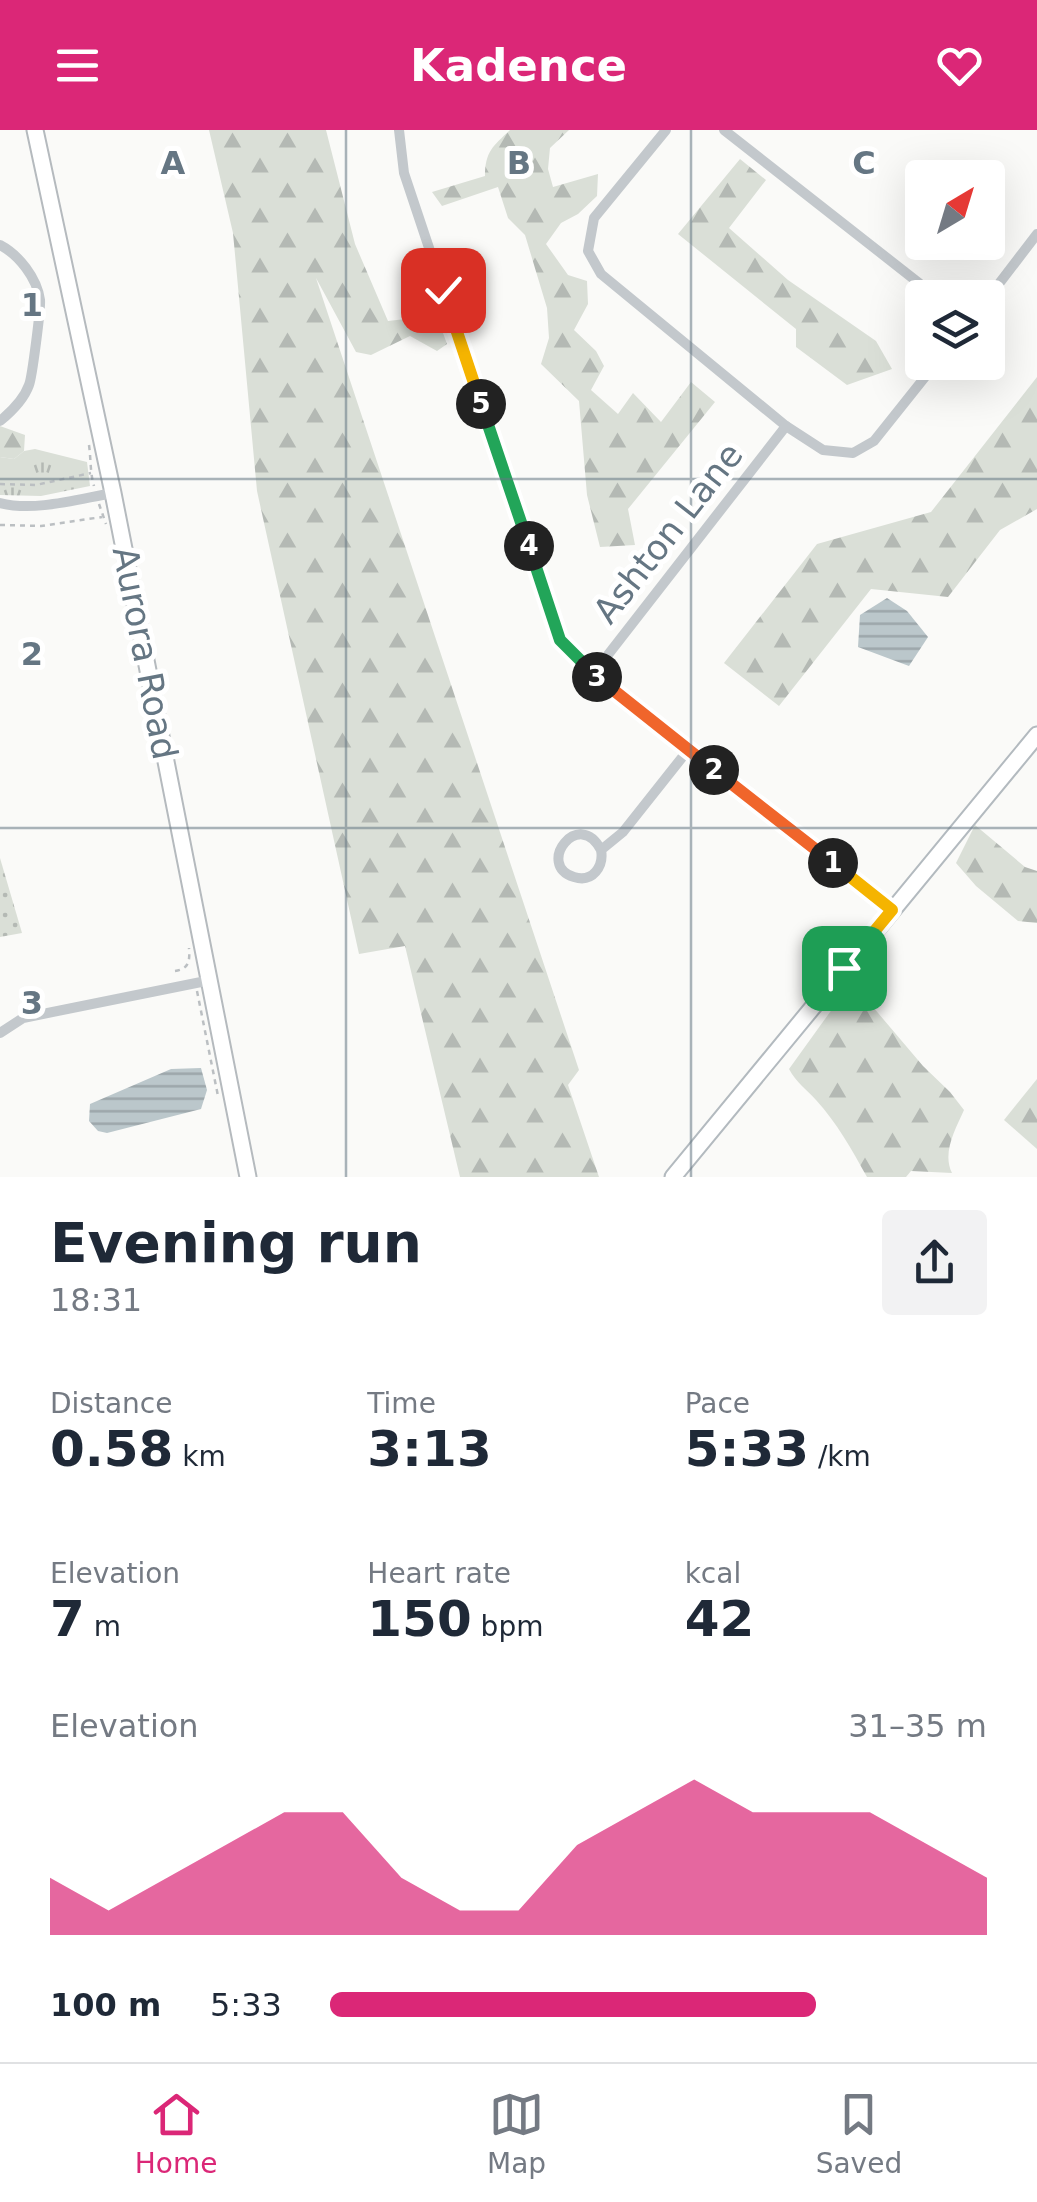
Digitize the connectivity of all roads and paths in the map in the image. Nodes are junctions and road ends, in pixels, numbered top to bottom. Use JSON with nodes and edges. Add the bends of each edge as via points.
{"nodes":[{"id":1,"x":34,"y":130,"type":"edge"},
{"id":2,"x":399,"y":130,"type":"edge"},
{"id":3,"x":666,"y":130,"type":"edge"},
{"id":4,"x":724,"y":130,"type":"edge"},
{"id":5,"x":1037,"y":234,"type":"edge"},
{"id":6,"x":0,"y":245,"type":"edge"},
{"id":7,"x":915,"y":280,"type":"edge"},
{"id":8,"x":1002,"y":280,"type":"edge"},
{"id":9,"x":923,"y":380,"type":"edge"},
{"id":10,"x":0,"y":421,"type":"edge"},
{"id":11,"x":786,"y":426,"type":"junction"},
{"id":12,"x":92,"y":479,"type":"dead end"},
{"id":13,"x":0,"y":484,"type":"edge"},
{"id":14,"x":113,"y":493,"type":"junction"},
{"id":15,"x":0,"y":503,"type":"edge"},
{"id":16,"x":102,"y":517,"type":"dead end"},
{"id":17,"x":0,"y":525,"type":"edge"},
{"id":18,"x":593,"y":674,"type":"junction"},
{"id":19,"x":1037,"y":734,"type":"edge"},
{"id":20,"x":688,"y":750,"type":"junction"},
{"id":21,"x":601,"y":850,"type":"junction"},
{"id":22,"x":892,"y":910,"type":"junction"},
{"id":23,"x":210,"y":980,"type":"junction"},
{"id":24,"x":198,"y":999,"type":"dead end"},
{"id":25,"x":0,"y":1033,"type":"edge"},
{"id":26,"x":220,"y":1106,"type":"dead end"},
{"id":27,"x":248,"y":1177,"type":"edge"},
{"id":28,"x":673,"y":1177,"type":"edge"}],
"edges":[{"from":1,"to":14,"type":"main road","name":"Aurora Road"},
{"from":2,"to":18,"type":"street","via":[[404,173],[560,640]]},
{"from":3,"to":11,"type":"street","via":[[594,218],[588,251],[601,274]]},
{"from":4,"to":7,"type":"street"},
{"from":5,"to":8,"type":"street"},
{"from":6,"to":10,"type":"street","via":[[18,257],[40,301],[30,384]]},
{"from":9,"to":11,"type":"street","via":[[874,441],[853,454],[823,450]]},
{"from":11,"to":18,"type":"street","name":"Ashton Lane"},
{"from":12,"to":13,"type":"path","via":[[91,473],[36,486]]},
{"from":14,"to":15,"type":"street"},
{"from":14,"to":23,"type":"main road","name":"Aurora Road"},
{"from":16,"to":17,"type":"path"},
{"from":18,"to":20,"type":"street"},
{"from":19,"to":22,"type":"main road"},
{"from":20,"to":21,"type":"street"},
{"from":20,"to":22,"type":"street"},
{"from":21,"to":21,"type":"street","via":[[598,871],[586,878],[560,865],[561,846],[570,837],[590,837]]},
{"from":22,"to":28,"type":"main road"},
{"from":23,"to":25,"type":"street","via":[[23,1018]]},
{"from":23,"to":27,"type":"main road","name":"Aurora Road"},
{"from":24,"to":26,"type":"path"}]}
